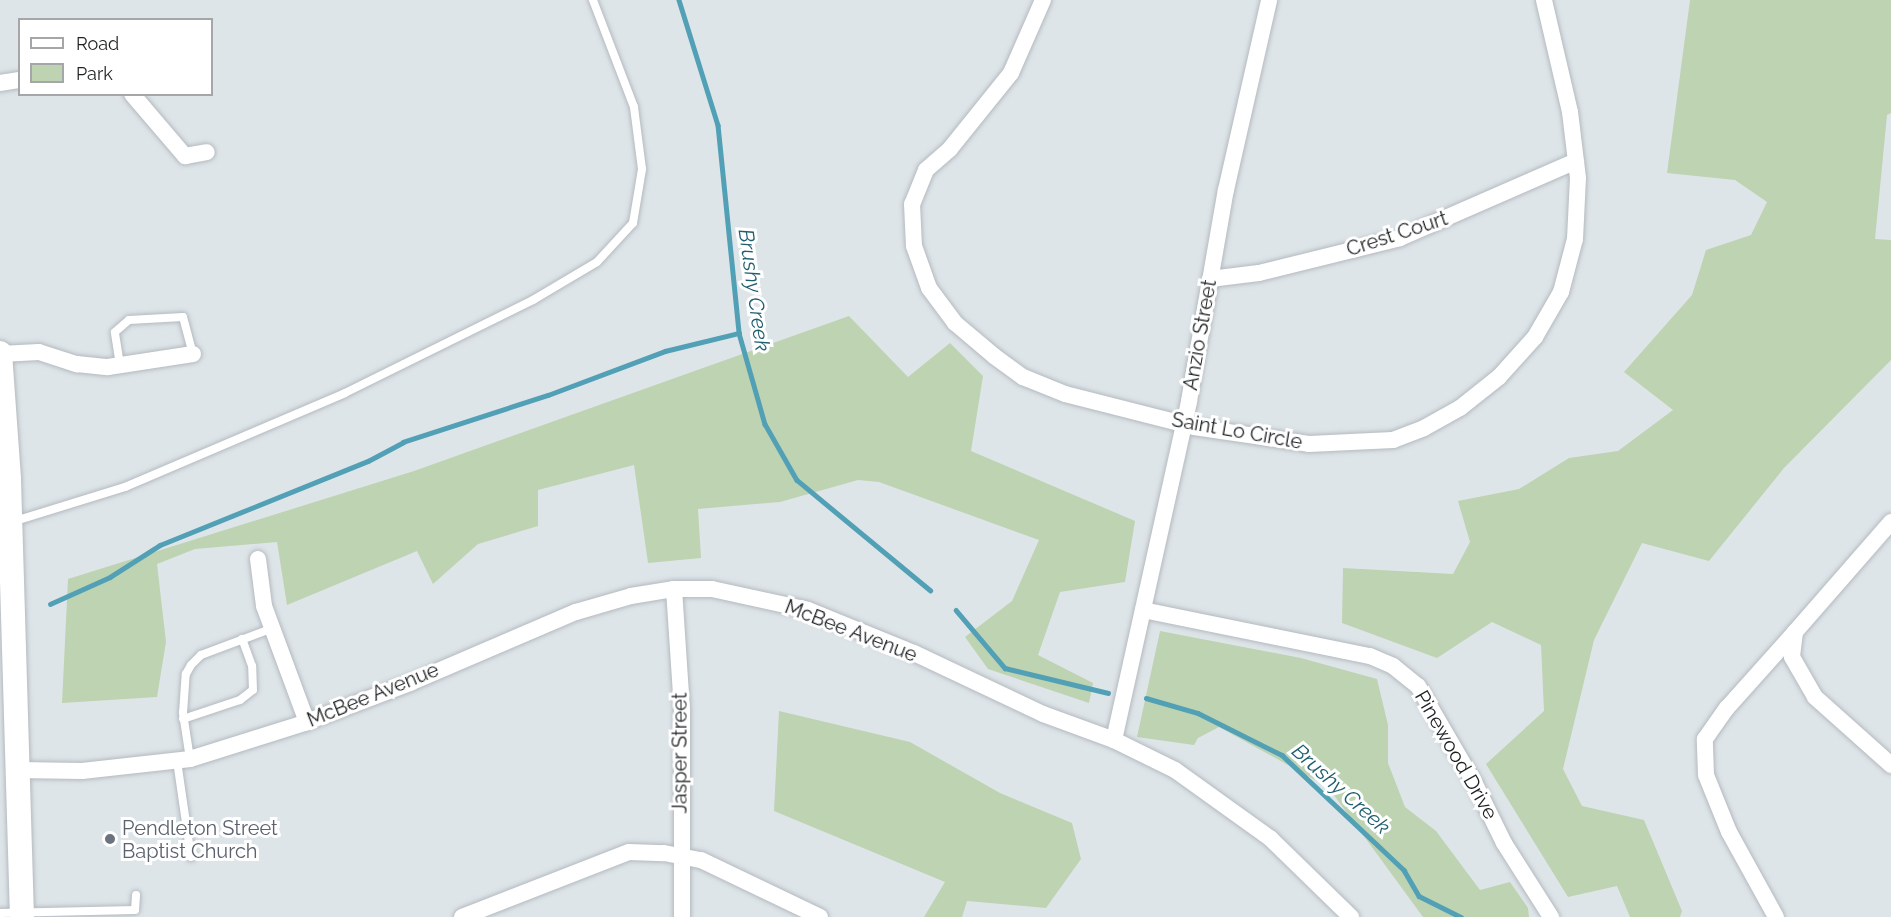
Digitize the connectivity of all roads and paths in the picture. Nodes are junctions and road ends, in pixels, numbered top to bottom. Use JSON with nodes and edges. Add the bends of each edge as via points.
{"nodes":[{"id":1,"x":593,"y":0,"type":"edge"},
{"id":2,"x":1042,"y":0,"type":"edge"},
{"id":3,"x":1269,"y":0,"type":"edge"},
{"id":4,"x":1544,"y":0,"type":"edge"},
{"id":5,"x":18,"y":80,"type":"edge"},
{"id":6,"x":0,"y":82,"type":"edge"},
{"id":7,"x":134,"y":96,"type":"edge"},
{"id":8,"x":207,"y":152,"type":"dead end"},
{"id":9,"x":1576,"y":161,"type":"junction"},
{"id":10,"x":1210,"y":279,"type":"junction"},
{"id":11,"x":0,"y":354,"type":"edge"},
{"id":12,"x":193,"y":354,"type":"joint"},
{"id":13,"x":120,"y":365,"type":"junction"},
{"id":14,"x":1184,"y":424,"type":"junction"},
{"id":15,"x":1891,"y":522,"type":"edge"},
{"id":16,"x":5,"y":523,"type":"edge"},
{"id":17,"x":258,"y":559,"type":"dead end"},
{"id":18,"x":674,"y":589,"type":"junction"},
{"id":19,"x":1143,"y":610,"type":"junction"},
{"id":20,"x":273,"y":628,"type":"junction"},
{"id":21,"x":1795,"y":632,"type":"junction"},
{"id":22,"x":242,"y":639,"type":"junction"},
{"id":23,"x":8,"y":707,"type":"edge"},
{"id":24,"x":183,"y":719,"type":"junction"},
{"id":25,"x":307,"y":722,"type":"junction"},
{"id":26,"x":1114,"y":740,"type":"junction"},
{"id":27,"x":184,"y":760,"type":"junction"},
{"id":28,"x":1891,"y":765,"type":"edge"},
{"id":29,"x":18,"y":770,"type":"junction"},
{"id":30,"x":681,"y":856,"type":"junction"},
{"id":31,"x":191,"y":857,"type":"dead end"},
{"id":32,"x":136,"y":895,"type":"dead end"},
{"id":33,"x":15,"y":914,"type":"edge"},
{"id":34,"x":462,"y":917,"type":"edge"},
{"id":35,"x":682,"y":917,"type":"edge"},
{"id":36,"x":820,"y":917,"type":"edge"},
{"id":37,"x":1351,"y":917,"type":"edge"},
{"id":38,"x":1551,"y":917,"type":"edge"},
{"id":39,"x":1776,"y":917,"type":"edge"}],
"edges":[{"from":1,"to":16,"type":"lane","via":[[634,107],[642,169],[633,223],[597,262],[533,300],[345,393],[125,487]]},
{"from":2,"to":14,"type":"street","name":"Saint Lo Circle","via":[[1011,73],[950,148],[926,170],[912,204],[914,246],[930,288],[955,323],[1023,376],[1065,394]]},
{"from":3,"to":10,"type":"street","name":"Anzio Street"},
{"from":4,"to":9,"type":"street","name":"Saint Lo Circle","via":[[1570,112]]},
{"from":5,"to":6,"type":"street"},
{"from":7,"to":8,"type":"street","via":[[186,156]]},
{"from":9,"to":10,"type":"street","name":"Crest Court","via":[[1400,238],[1259,273]]},
{"from":9,"to":14,"type":"street","name":"Saint Lo Circle","via":[[1575,240],[1561,292],[1535,337],[1499,377],[1460,408],[1393,440],[1354,444],[1309,444]]},
{"from":10,"to":14,"type":"street","name":"Anzio Street"},
{"from":11,"to":13,"type":"street","via":[[27,351],[77,364]]},
{"from":11,"to":16,"type":"main road"},
{"from":12,"to":13,"type":"street"},
{"from":12,"to":13,"type":"lane","via":[[183,317],[129,320],[116,332]]},
{"from":14,"to":19,"type":"street","name":"Anzio Street"},
{"from":15,"to":21,"type":"street"},
{"from":16,"to":23,"type":"main road"},
{"from":17,"to":20,"type":"street","via":[[260,588]]},
{"from":18,"to":25,"type":"street","name":"McBee Avenue","via":[[576,612]]},
{"from":18,"to":26,"type":"street","name":"McBee Avenue","via":[[712,589],[808,610],[914,653],[1034,710]]},
{"from":18,"to":30,"type":"street","name":"Jasper Street","via":[[682,711]]},
{"from":19,"to":26,"type":"street","name":"Anzio Street"},
{"from":19,"to":38,"type":"street","name":"Pinewood Drive","via":[[1370,656],[1394,666],[1424,695],[1476,784],[1504,843]]},
{"from":20,"to":22,"type":"lane"},
{"from":20,"to":25,"type":"street"},
{"from":21,"to":28,"type":"street","via":[[1792,657],[1805,683]]},
{"from":21,"to":39,"type":"street","via":[[1705,739],[1706,775],[1730,832]]},
{"from":22,"to":24,"type":"lane","via":[[201,656],[191,665],[186,674]]},
{"from":22,"to":24,"type":"lane","via":[[252,666],[253,690],[240,700]]},
{"from":23,"to":29,"type":"main road"},
{"from":24,"to":27,"type":"lane"},
{"from":25,"to":27,"type":"street","name":"McBee Avenue"},
{"from":26,"to":37,"type":"street","name":"McBee Avenue","via":[[1175,770],[1230,808],[1271,839]]},
{"from":27,"to":29,"type":"street","name":"McBee Avenue","via":[[82,771]]},
{"from":27,"to":31,"type":"lane"},
{"from":29,"to":33,"type":"main road"},
{"from":30,"to":34,"type":"street","via":[[629,852]]},
{"from":30,"to":35,"type":"street","name":"Jasper Street"},
{"from":30,"to":36,"type":"street","via":[[701,861]]},
{"from":32,"to":33,"type":"lane","via":[[135,910]]}]}
